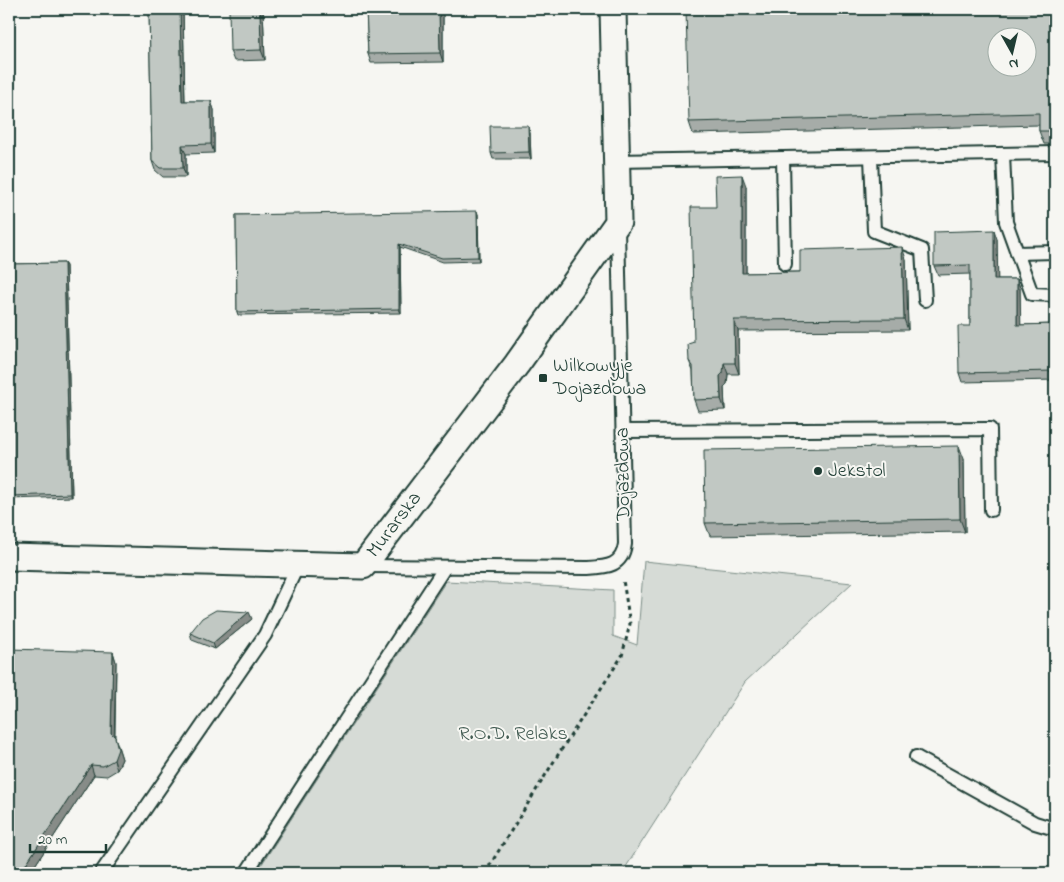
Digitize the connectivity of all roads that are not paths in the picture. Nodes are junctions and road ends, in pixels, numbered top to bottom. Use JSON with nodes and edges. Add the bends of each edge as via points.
{"nodes":[{"id":1,"x":613,"y":9,"type":"edge"},
{"id":2,"x":1003,"y":154,"type":"junction"},
{"id":3,"x":1055,"y":154,"type":"edge"},
{"id":4,"x":871,"y":157,"type":"junction"},
{"id":5,"x":782,"y":158,"type":"junction"},
{"id":6,"x":616,"y":161,"type":"junction"},
{"id":7,"x":618,"y":222,"type":"junction"},
{"id":8,"x":1055,"y":252,"type":"edge"},
{"id":9,"x":1017,"y":253,"type":"junction"},
{"id":10,"x":785,"y":264,"type":"dead end"},
{"id":11,"x":1055,"y":295,"type":"edge"},
{"id":12,"x":925,"y":300,"type":"dead end"},
{"id":13,"x":623,"y":431,"type":"junction"},
{"id":14,"x":991,"y":510,"type":"dead end"},
{"id":15,"x":9,"y":557,"type":"edge"},
{"id":16,"x":298,"y":565,"type":"junction"},
{"id":17,"x":364,"y":566,"type":"junction"},
{"id":18,"x":445,"y":567,"type":"junction"},
{"id":19,"x":916,"y":757,"type":"dead end"},
{"id":20,"x":1055,"y":829,"type":"edge"},
{"id":21,"x":101,"y":873,"type":"edge"},
{"id":22,"x":246,"y":873,"type":"edge"}],
"edges":[{"from":1,"to":6,"type":"street","name":"Dojazdowa"},
{"from":2,"to":3,"type":"lane"},
{"from":2,"to":4,"type":"lane"},
{"from":2,"to":9,"type":"lane","via":[[1006,222]]},
{"from":4,"to":5,"type":"lane"},
{"from":4,"to":12,"type":"lane","via":[[874,232],[922,250]]},
{"from":5,"to":6,"type":"lane"},
{"from":5,"to":10,"type":"lane"},
{"from":6,"to":7,"type":"street","name":"Dojazdowa"},
{"from":7,"to":13,"type":"lane","name":"Dojazdowa"},
{"from":7,"to":17,"type":"street","name":"Murarska","via":[[517,364]]},
{"from":8,"to":9,"type":"lane"},
{"from":9,"to":11,"type":"lane","via":[[1032,294]]},
{"from":13,"to":14,"type":"lane","via":[[990,429]]},
{"from":13,"to":18,"type":"lane","name":"Dojazdowa","via":[[625,544],[624,553],[614,564],[587,568]]},
{"from":15,"to":16,"type":"street","name":"Murarska"},
{"from":16,"to":17,"type":"street","name":"Murarska"},
{"from":16,"to":21,"type":"lane","via":[[265,635]]},
{"from":17,"to":18,"type":"lane"},
{"from":18,"to":22,"type":"lane"},
{"from":19,"to":20,"type":"lane","via":[[1035,823]]}]}
